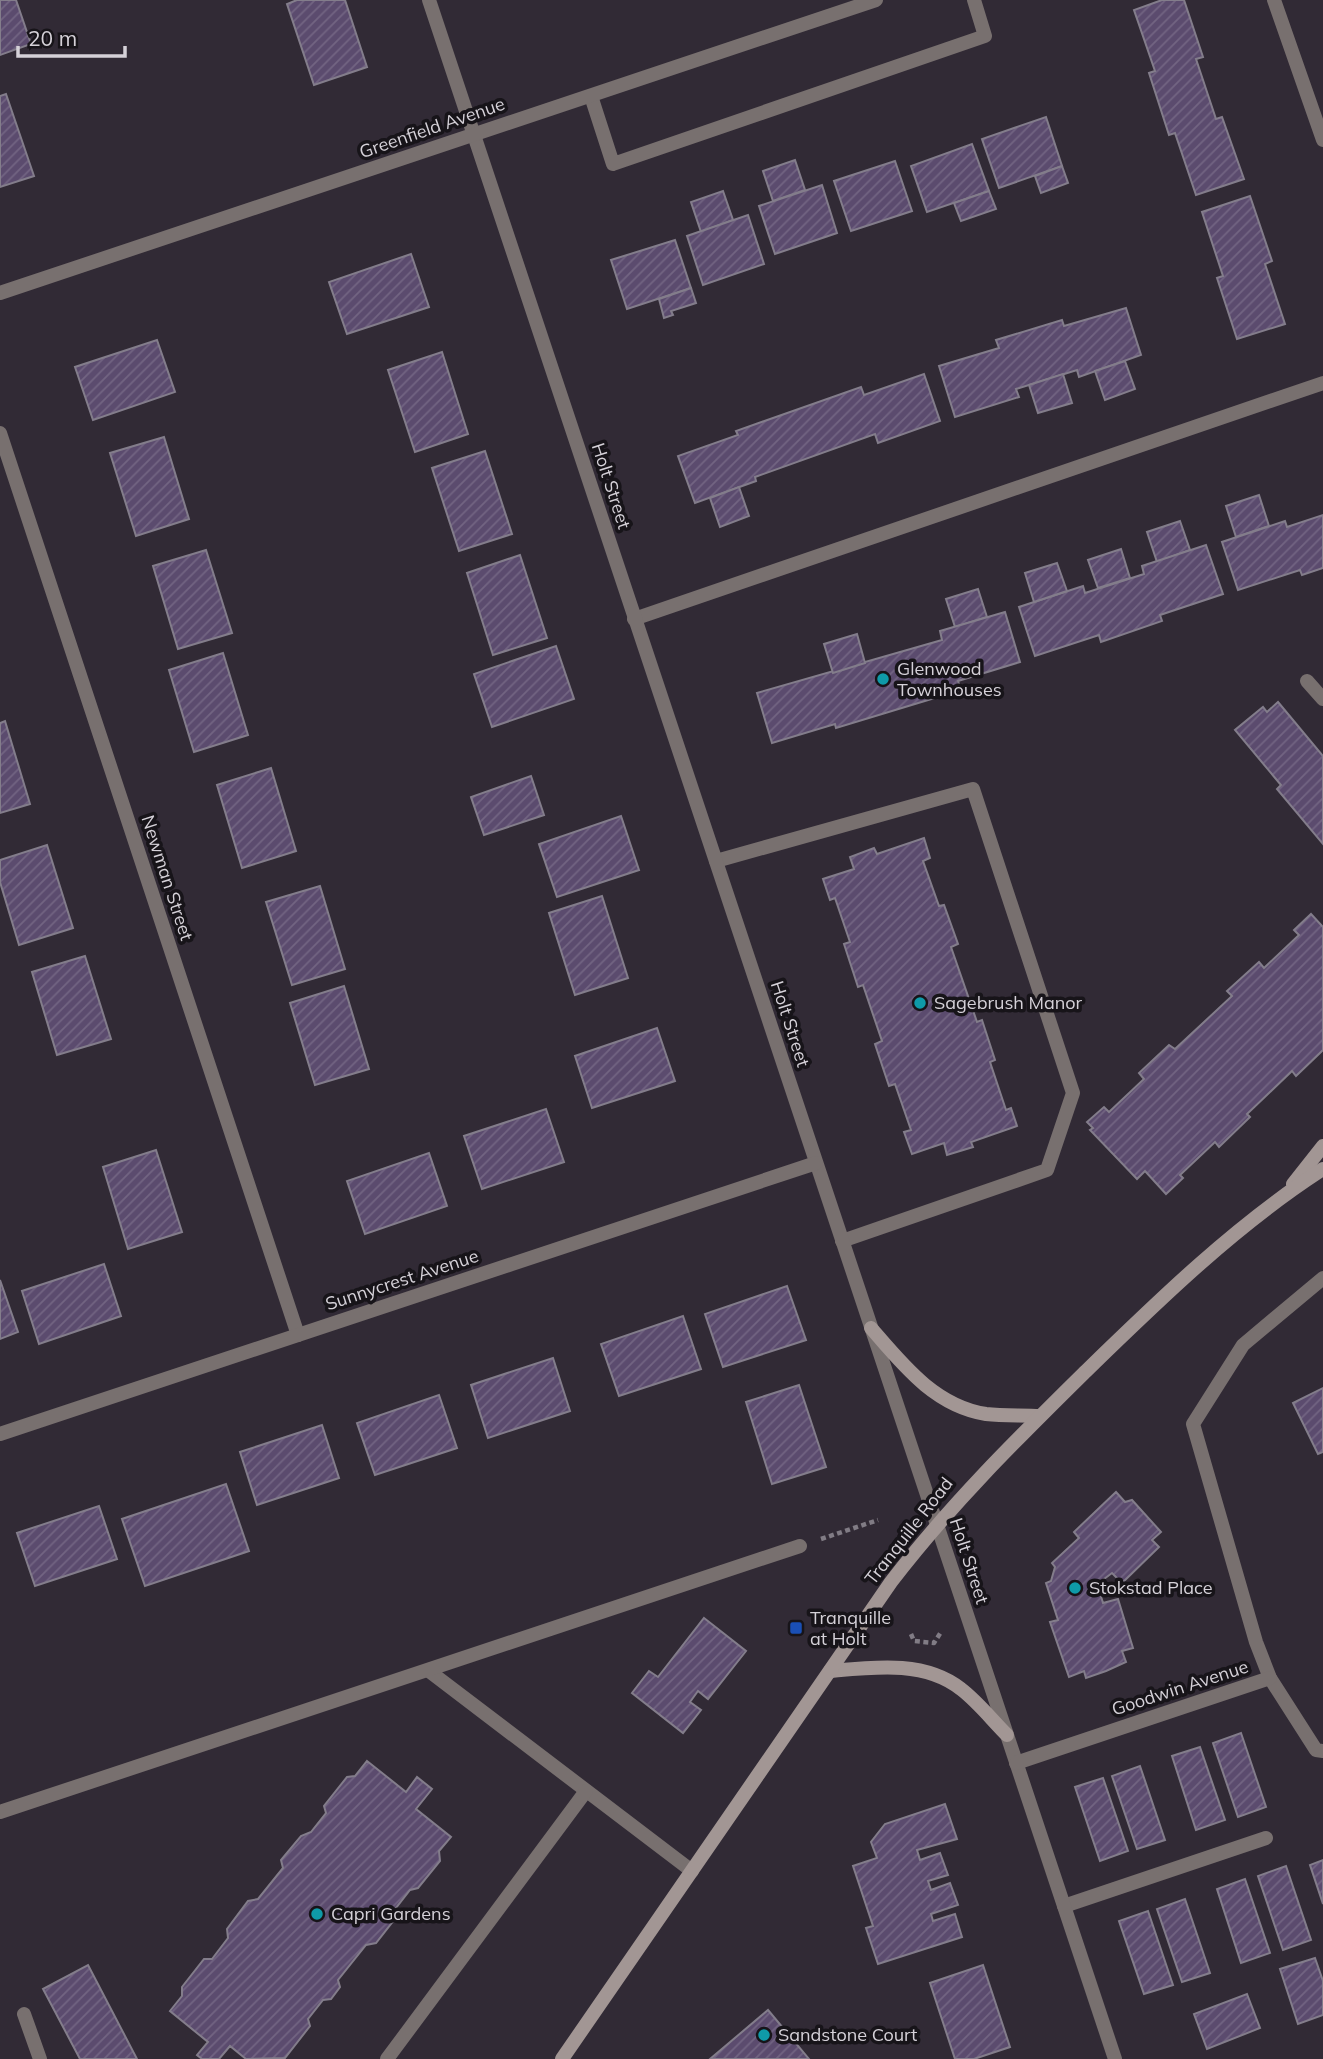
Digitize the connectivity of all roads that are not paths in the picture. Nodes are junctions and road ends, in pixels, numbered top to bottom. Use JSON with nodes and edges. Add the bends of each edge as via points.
{"nodes":[{"id":1,"x":429,"y":0,"type":"edge"},
{"id":2,"x":876,"y":0,"type":"edge"},
{"id":3,"x":974,"y":0,"type":"edge"},
{"id":4,"x":1274,"y":0,"type":"edge"},
{"id":5,"x":591,"y":96,"type":"junction"},
{"id":6,"x":474,"y":135,"type":"junction"},
{"id":7,"x":1323,"y":140,"type":"edge"},
{"id":8,"x":0,"y":293,"type":"edge"},
{"id":9,"x":1323,"y":383,"type":"edge"},
{"id":10,"x":0,"y":433,"type":"edge"},
{"id":11,"x":635,"y":619,"type":"junction"},
{"id":12,"x":1307,"y":681,"type":"dead end"},
{"id":13,"x":1323,"y":699,"type":"edge"},
{"id":14,"x":716,"y":861,"type":"junction"},
{"id":15,"x":1323,"y":1146,"type":"edge"},
{"id":16,"x":816,"y":1163,"type":"junction"},
{"id":17,"x":1323,"y":1169,"type":"edge"},
{"id":18,"x":1286,"y":1193,"type":"junction"},
{"id":19,"x":842,"y":1241,"type":"junction"},
{"id":20,"x":1323,"y":1278,"type":"edge"},
{"id":21,"x":871,"y":1328,"type":"junction"},
{"id":22,"x":298,"y":1335,"type":"junction"},
{"id":23,"x":1040,"y":1416,"type":"junction"},
{"id":24,"x":0,"y":1434,"type":"edge"},
{"id":25,"x":936,"y":1523,"type":"junction"},
{"id":26,"x":800,"y":1546,"type":"road end"},
{"id":27,"x":429,"y":1671,"type":"junction"},
{"id":28,"x":830,"y":1671,"type":"junction"},
{"id":29,"x":1270,"y":1678,"type":"junction"},
{"id":30,"x":1007,"y":1735,"type":"junction"},
{"id":31,"x":1323,"y":1751,"type":"edge"},
{"id":32,"x":1016,"y":1763,"type":"junction"},
{"id":33,"x":586,"y":1791,"type":"junction"},
{"id":34,"x":0,"y":1812,"type":"edge"},
{"id":35,"x":1266,"y":1838,"type":"dead end"},
{"id":36,"x":692,"y":1871,"type":"junction"},
{"id":37,"x":1064,"y":1906,"type":"junction"},
{"id":38,"x":24,"y":2014,"type":"dead end"},
{"id":39,"x":40,"y":2059,"type":"edge"},
{"id":40,"x":387,"y":2059,"type":"edge"},
{"id":41,"x":562,"y":2059,"type":"edge"},
{"id":42,"x":1115,"y":2059,"type":"edge"}],
"edges":[{"from":1,"to":6,"type":"street","name":"Holt Street"},
{"from":2,"to":5,"type":"street","name":"Greenfield Avenue"},
{"from":3,"to":5,"type":"street","via":[[985,36],[614,164]]},
{"from":4,"to":7,"type":"street"},
{"from":5,"to":6,"type":"street","name":"Greenfield Avenue"},
{"from":6,"to":8,"type":"street","name":"Greenfield Avenue"},
{"from":6,"to":11,"type":"street","name":"Holt Street"},
{"from":9,"to":11,"type":"street"},
{"from":10,"to":22,"type":"street","name":"Newman Street"},
{"from":11,"to":14,"type":"street","name":"Holt Street"},
{"from":12,"to":13,"type":"street"},
{"from":14,"to":16,"type":"street","name":"Holt Street"},
{"from":14,"to":19,"type":"street","via":[[973,789],[1073,1093],[1047,1170]]},
{"from":15,"to":18,"type":"main road","name":"Tranquille Road"},
{"from":16,"to":19,"type":"street","name":"Holt Street"},
{"from":16,"to":22,"type":"street","name":"Sunnycrest Avenue"},
{"from":17,"to":18,"type":"main road","name":"Tranquille Road"},
{"from":18,"to":23,"type":"main road","name":"Tranquille Road","via":[[1155,1303]]},
{"from":19,"to":21,"type":"street","name":"Holt Street"},
{"from":20,"to":29,"type":"street","via":[[1243,1345],[1194,1424]]},
{"from":21,"to":23,"type":"main road","via":[[923,1385],[945,1400],[984,1414]]},
{"from":21,"to":25,"type":"street","name":"Holt Street"},
{"from":22,"to":24,"type":"street","name":"Sunnycrest Avenue"},
{"from":23,"to":25,"type":"main road","name":"Tranquille Road"},
{"from":25,"to":28,"type":"main road","name":"Tranquille Road"},
{"from":25,"to":30,"type":"street","name":"Holt Street"},
{"from":26,"to":27,"type":"street"},
{"from":27,"to":33,"type":"street"},
{"from":27,"to":34,"type":"street"},
{"from":28,"to":30,"type":"main road","via":[[885,1666],[934,1675],[961,1688]]},
{"from":28,"to":36,"type":"main road","name":"Tranquille Road"},
{"from":29,"to":31,"type":"street","name":"Goodwin Avenue","via":[[1316,1750]]},
{"from":29,"to":32,"type":"street","name":"Goodwin Avenue"},
{"from":30,"to":32,"type":"street","name":"Holt Street"},
{"from":32,"to":37,"type":"street","name":"Holt Street"},
{"from":33,"to":36,"type":"street"},
{"from":33,"to":40,"type":"street"},
{"from":35,"to":37,"type":"street"},
{"from":36,"to":41,"type":"main road","name":"Tranquille Road"},
{"from":37,"to":42,"type":"street","name":"Holt Street"},
{"from":38,"to":39,"type":"street"}]}
